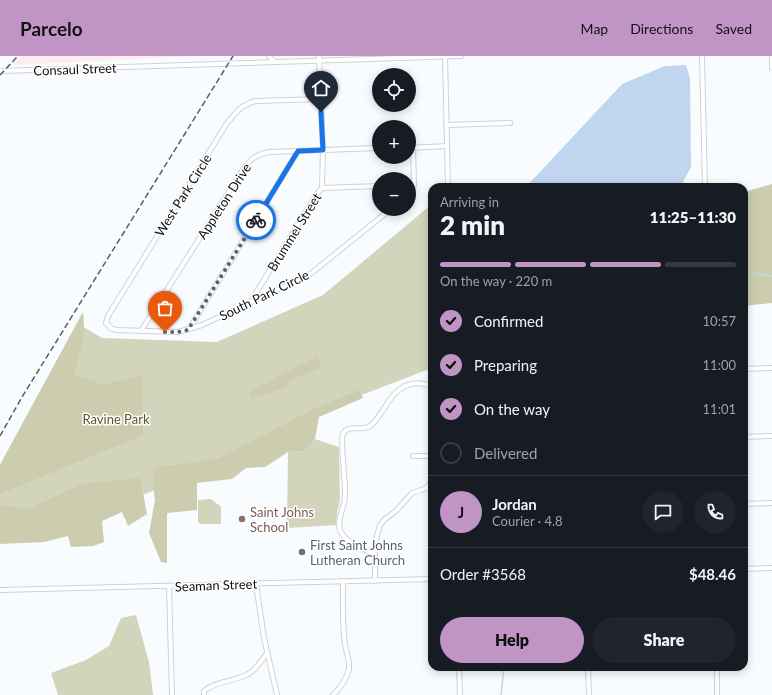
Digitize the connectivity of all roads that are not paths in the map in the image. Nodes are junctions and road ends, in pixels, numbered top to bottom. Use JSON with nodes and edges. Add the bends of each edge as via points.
{"nodes":[{"id":1,"x":269,"y":56,"type":"edge"},
{"id":2,"x":445,"y":56,"type":"edge"},
{"id":3,"x":461,"y":56,"type":"edge"},
{"id":4,"x":702,"y":56,"type":"edge"},
{"id":5,"x":772,"y":56,"type":"edge"},
{"id":6,"x":380,"y":57,"type":"edge"},
{"id":7,"x":319,"y":58,"type":"edge"},
{"id":8,"x":275,"y":62,"type":"junction"},
{"id":9,"x":772,"y":68,"type":"edge"},
{"id":10,"x":0,"y":71,"type":"edge"},
{"id":11,"x":321,"y":100,"type":"junction"},
{"id":12,"x":510,"y":123,"type":"dead end"},
{"id":13,"x":446,"y":125,"type":"junction"},
{"id":14,"x":447,"y":146,"type":"junction"},
{"id":15,"x":372,"y":148,"type":"edge"},
{"id":16,"x":416,"y":148,"type":"edge"},
{"id":17,"x":323,"y":150,"type":"junction"},
{"id":18,"x":298,"y":151,"type":"junction"},
{"id":19,"x":448,"y":183,"type":"edge"},
{"id":20,"x":705,"y":183,"type":"edge"},
{"id":21,"x":372,"y":186,"type":"edge"},
{"id":22,"x":322,"y":188,"type":"junction"},
{"id":23,"x":382,"y":216,"type":"edge"},
{"id":24,"x":251,"y":302,"type":"junction"},
{"id":25,"x":188,"y":330,"type":"junction"},
{"id":26,"x":141,"y":331,"type":"junction"},
{"id":27,"x":772,"y":368,"type":"edge"},
{"id":28,"x":748,"y":369,"type":"edge"},
{"id":29,"x":428,"y":385,"type":"edge"},
{"id":30,"x":772,"y":436,"type":"edge"},
{"id":31,"x":748,"y":437,"type":"edge"},
{"id":32,"x":412,"y":456,"type":"dead end"},
{"id":33,"x":428,"y":456,"type":"edge"},
{"id":34,"x":428,"y":486,"type":"edge"},
{"id":35,"x":772,"y":503,"type":"edge"},
{"id":36,"x":748,"y":504,"type":"edge"},
{"id":37,"x":374,"y":554,"type":"junction"},
{"id":38,"x":772,"y":568,"type":"edge"},
{"id":39,"x":748,"y":569,"type":"edge"},
{"id":40,"x":428,"y":578,"type":"edge"},
{"id":41,"x":375,"y":580,"type":"junction"},
{"id":42,"x":343,"y":582,"type":"junction"},
{"id":43,"x":256,"y":584,"type":"junction"},
{"id":44,"x":169,"y":586,"type":"junction"},
{"id":45,"x":0,"y":590,"type":"edge"},
{"id":46,"x":267,"y":653,"type":"junction"},
{"id":47,"x":459,"y":671,"type":"edge"},
{"id":48,"x":588,"y":671,"type":"edge"},
{"id":49,"x":717,"y":671,"type":"edge"},
{"id":50,"x":172,"y":695,"type":"edge"},
{"id":51,"x":204,"y":695,"type":"edge"},
{"id":52,"x":278,"y":695,"type":"edge"},
{"id":53,"x":333,"y":695,"type":"edge"},
{"id":54,"x":460,"y":695,"type":"edge"},
{"id":55,"x":589,"y":695,"type":"edge"},
{"id":56,"x":717,"y":695,"type":"edge"}],
"edges":[{"from":1,"to":8,"type":"street"},
{"from":2,"to":3,"type":"street","name":"Consaul Street"},
{"from":2,"to":6,"type":"street","name":"Consaul Street"},
{"from":2,"to":13,"type":"street"},
{"from":4,"to":20,"type":"street"},
{"from":5,"to":9,"type":"street"},
{"from":6,"to":7,"type":"street","name":"Consaul Street"},
{"from":7,"to":8,"type":"street","name":"Consaul Street"},
{"from":7,"to":11,"type":"street","name":"Brummel Street"},
{"from":8,"to":10,"type":"street","name":"Consaul Street"},
{"from":11,"to":17,"type":"street","name":"Brummel Street"},
{"from":11,"to":26,"type":"street","name":"West Park Circle","via":[[256,101],[240,108],[227,124],[108,316],[106,323],[112,329]]},
{"from":12,"to":13,"type":"street"},
{"from":13,"to":14,"type":"street"},
{"from":14,"to":16,"type":"street"},
{"from":14,"to":19,"type":"street"},
{"from":15,"to":17,"type":"street","name":"Appleton Drive"},
{"from":17,"to":18,"type":"street","name":"Appleton Drive"},
{"from":17,"to":22,"type":"street","name":"Brummel Street"},
{"from":18,"to":25,"type":"street"},
{"from":18,"to":26,"type":"street","name":"Appleton Drive","via":[[264,153],[250,160]]},
{"from":21,"to":22,"type":"street"},
{"from":22,"to":24,"type":"street","name":"Brummel Street"},
{"from":23,"to":24,"type":"street","name":"South Park Circle","via":[[309,275]]},
{"from":24,"to":25,"type":"street","name":"South Park Circle"},
{"from":25,"to":26,"type":"street","name":"South Park Circle"},
{"from":27,"to":28,"type":"street"},
{"from":29,"to":37,"type":"street","via":[[418,382],[401,388],[370,426],[347,430],[341,440],[345,489],[340,530],[354,544]]},
{"from":30,"to":31,"type":"street"},
{"from":32,"to":33,"type":"street"},
{"from":34,"to":37,"type":"street","via":[[412,493],[380,525]]},
{"from":35,"to":36,"type":"street"},
{"from":37,"to":41,"type":"street"},
{"from":38,"to":39,"type":"street"},
{"from":40,"to":41,"type":"street","name":"Seaman Street"},
{"from":41,"to":42,"type":"street","name":"Seaman Street"},
{"from":42,"to":43,"type":"street","name":"Seaman Street"},
{"from":42,"to":53,"type":"street","via":[[345,644],[349,668],[345,680]]},
{"from":43,"to":44,"type":"street","name":"Seaman Street"},
{"from":43,"to":46,"type":"street"},
{"from":44,"to":45,"type":"street","name":"Seaman Street"},
{"from":44,"to":50,"type":"street"},
{"from":46,"to":51,"type":"street","via":[[248,675],[211,685],[204,691]]},
{"from":46,"to":52,"type":"street"},
{"from":47,"to":54,"type":"street"},
{"from":48,"to":55,"type":"street"},
{"from":49,"to":56,"type":"street"}]}
